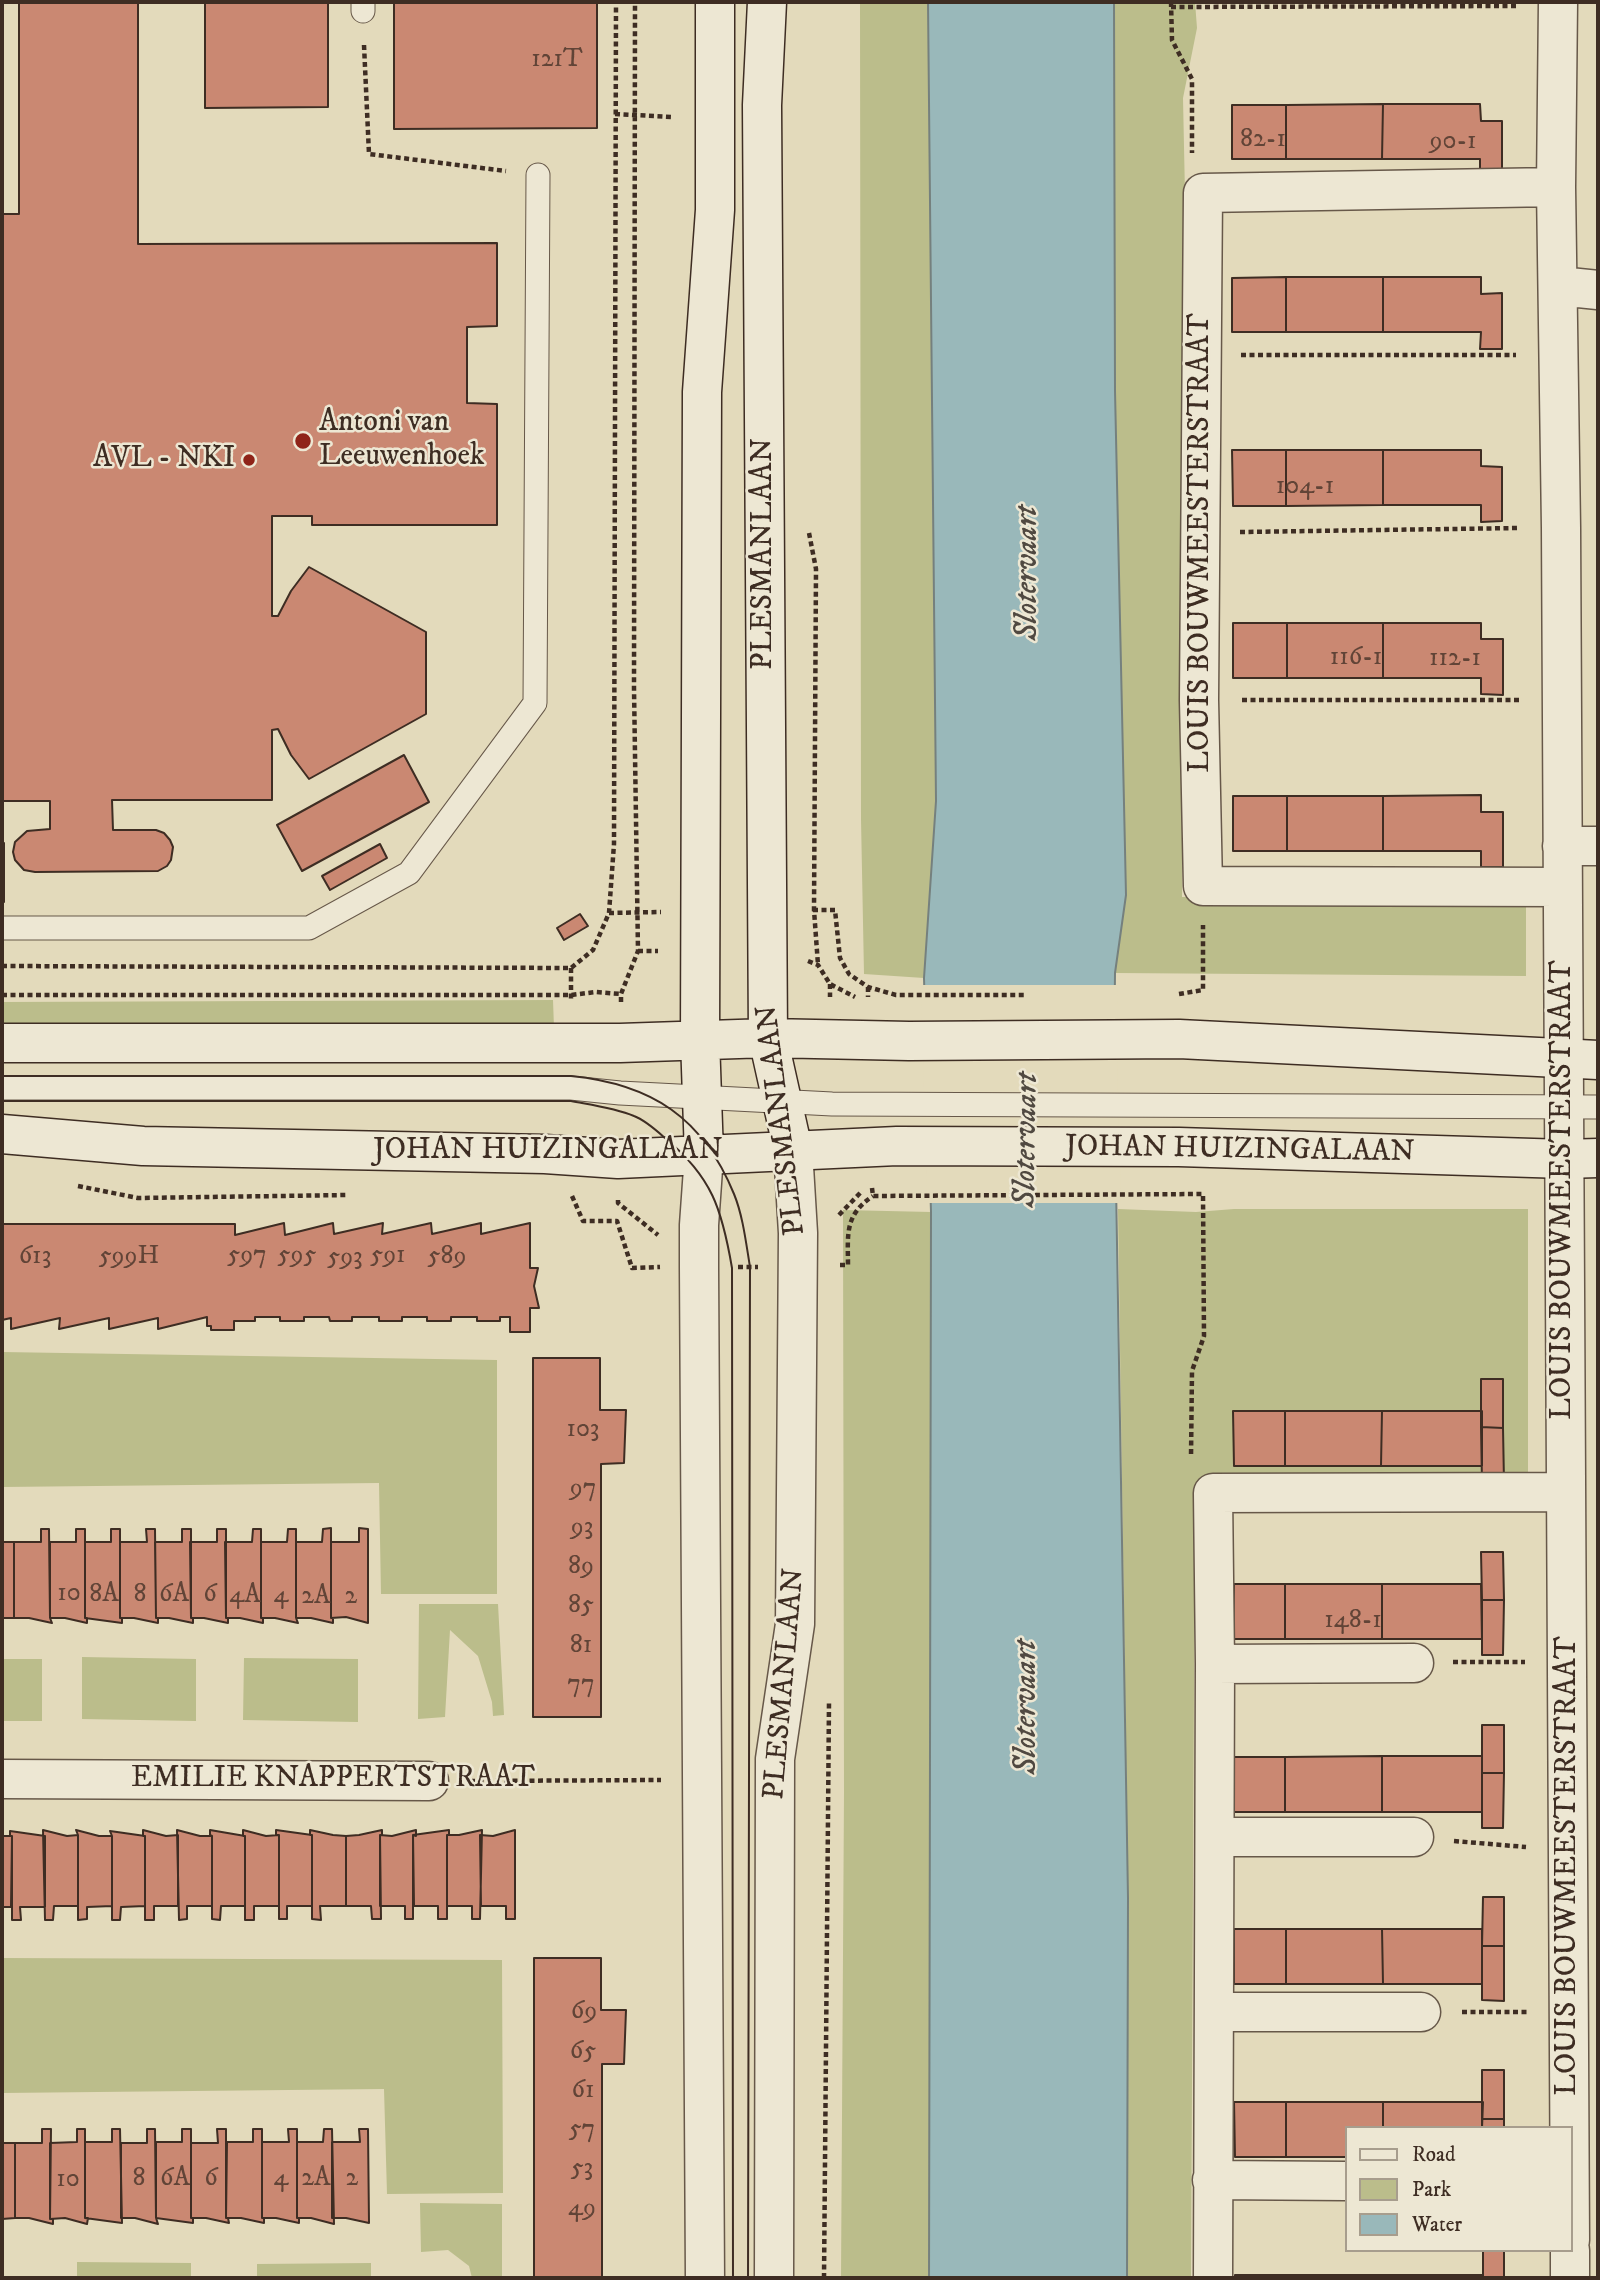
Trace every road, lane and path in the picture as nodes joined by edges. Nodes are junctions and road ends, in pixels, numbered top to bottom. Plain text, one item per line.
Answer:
1 (616, 2) edge
2 (715, 2) edge
3 (767, 2) edge
4 (1171, 4) edge
5 (1558, 4) edge
6 (363, 6) edge
7 (615, 114) junction
8 (677, 117) dead end
9 (538, 175) joint
10 (1556, 187) junction
11 (1203, 193) junction
12 (1559, 286) junction
13 (1598, 290) edge
14 (1202, 355) junction
15 (1559, 356) junction
16 (1561, 528) junction
17 (1201, 533) junction
18 (1199, 699) junction
19 (1561, 700) junction
20 (1580, 846) edge
21 (1562, 887) junction
22 (2, 928) edge
23 (818, 965) dead end
24 (2, 966) edge
25 (1203, 966) dead end
26 (830, 984) dead end
27 (868, 987) dead end
28 (621, 994) dead end
29 (2, 995) edge
30 (897, 995) dead end
31 (1178, 995) dead end
32 (768, 1038) junction
33 (700, 1039) junction
34 (2, 1043) edge
35 (1581, 1059) edge
36 (2, 1088) edge
37 (703, 1098) junction
38 (782, 1103) junction
39 (1581, 1107) edge
40 (2, 1134) edge
41 (793, 1150) junction
42 (704, 1155) junction
43 (1581, 1158) edge
44 (872, 1185) dead end
45 (897, 1195) dead end
46 (834, 1221) dead end
47 (1565, 1492) junction
48 (1213, 1493) junction
49 (1567, 1661) junction
50 (1414, 1663) joint
51 (1215, 1664) junction
52 (829, 1696) dead end
53 (2, 1779) edge
54 (665, 1780) dead end
55 (429, 1781) joint
56 (1215, 1837) junction
57 (1414, 1837) joint
58 (1583, 1851) edge
59 (1214, 2012) junction
60 (1422, 2012) joint
61 (1570, 2013) junction
62 (1570, 2126) edge
63 (1212, 2180) junction
64 (1344, 2181) edge
65 (1570, 2252) edge
66 (705, 2278) edge
67 (774, 2278) edge
68 (824, 2278) edge
69 (1213, 2278) edge
70 (1570, 2278) edge

1 - 7 path
2 - 33 street
3 - 32 street, PLESMANLAAN
4 - 5 path
4 - 11 path
5 - 10 street, LOUIS BOUWMEESTERSTRAAT
6 - 9 path
7 - 8 path
7 - 24 path
9 - 22 lane
10 - 11 street
10 - 12 street, LOUIS BOUWMEESTERSTRAAT
11 - 14 street, LOUIS BOUWMEESTERSTRAAT
12 - 13 street
12 - 15 street, LOUIS BOUWMEESTERSTRAAT
14 - 15 path
14 - 17 street, LOUIS BOUWMEESTERSTRAAT
15 - 16 street, LOUIS BOUWMEESTERSTRAAT
16 - 17 path
16 - 19 street, LOUIS BOUWMEESTERSTRAAT
17 - 18 street, LOUIS BOUWMEESTERSTRAAT
18 - 19 path
18 - 21 street, LOUIS BOUWMEESTERSTRAAT
19 - 20 street, LOUIS BOUWMEESTERSTRAAT
20 - 21 street, LOUIS BOUWMEESTERSTRAAT
21 - 35 street, LOUIS BOUWMEESTERSTRAAT
23 - 26 path
25 - 31 path
27 - 30 path
28 - 29 path
32 - 33 street
32 - 35 street
32 - 38 street, PLESMANLAAN
33 - 34 street
33 - 37 street
35 - 39 street, LOUIS BOUWMEESTERSTRAAT
36 - 37 lane, JOHAN HUIZINGALAAN
37 - 38 lane, JOHAN HUIZINGALAAN
37 - 42 street
38 - 39 lane, JOHAN HUIZINGALAAN
38 - 41 street, PLESMANLAAN
39 - 43 street, LOUIS BOUWMEESTERSTRAAT
40 - 42 street, JOHAN HUIZINGALAAN
41 - 42 street, JOHAN HUIZINGALAAN
41 - 43 street, JOHAN HUIZINGALAAN
41 - 67 street, PLESMANLAAN
42 - 66 street
43 - 47 street, LOUIS BOUWMEESTERSTRAAT
44 - 46 path
45 - 48 path
47 - 48 street
47 - 49 street, LOUIS BOUWMEESTERSTRAAT
48 - 51 street
49 - 50 path
49 - 58 street, LOUIS BOUWMEESTERSTRAAT
50 - 51 street
51 - 56 street
52 - 68 path
53 - 55 street, EMILIE KNAPPERTSTRAAT
54 - 55 path, EMILIE KNAPPERTSTRAAT
56 - 57 street
56 - 59 street
57 - 58 path
58 - 61 street, LOUIS BOUWMEESTERSTRAAT
59 - 60 street
59 - 63 street
60 - 61 path
61 - 62 street, LOUIS BOUWMEESTERSTRAAT
63 - 64 street
63 - 69 street
65 - 70 street

